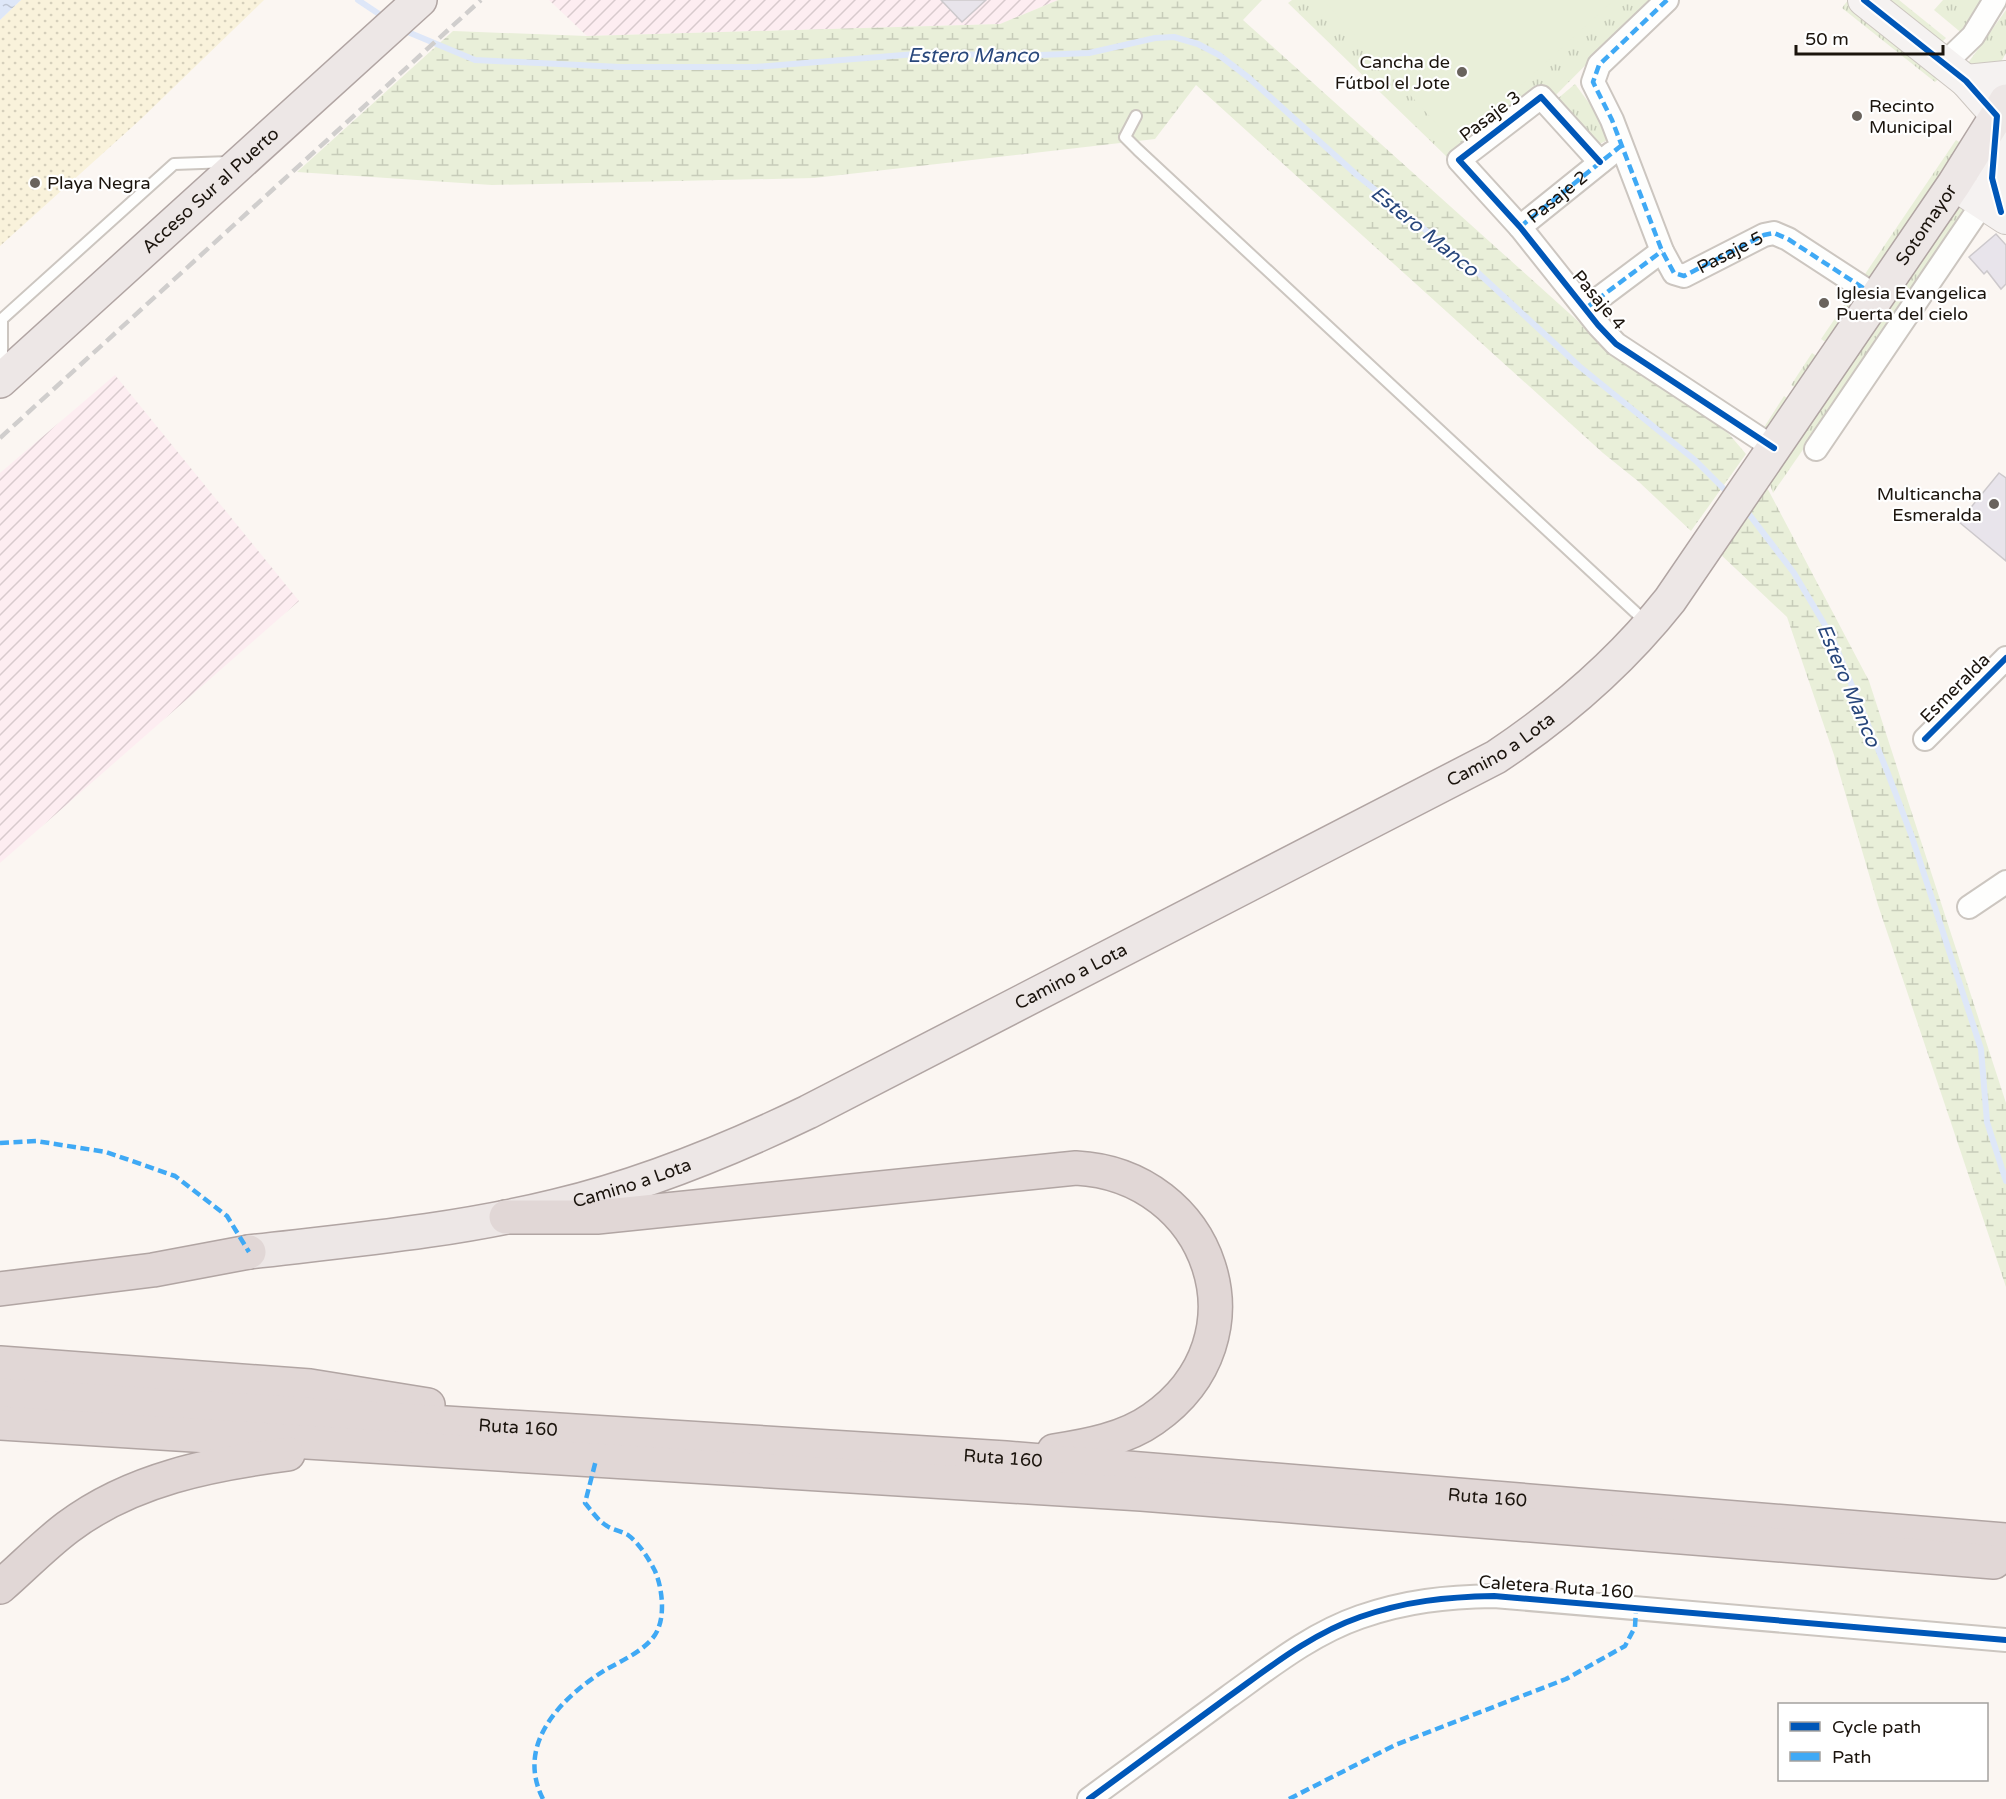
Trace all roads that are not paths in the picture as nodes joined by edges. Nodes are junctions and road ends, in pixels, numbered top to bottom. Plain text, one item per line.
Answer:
1 (1667, 0) edge
2 (1864, 0) edge
3 (1995, 0) edge
4 (415, 4) edge
5 (1955, 72) junction
6 (2006, 77) edge
7 (2002, 109) edge
8 (1136, 116) dead end
9 (1622, 145) junction
10 (1459, 160) joint
11 (244, 161) junction
12 (1600, 162) junction
13 (1954, 184) junction
14 (1996, 211) edge
15 (1520, 227) junction
16 (1662, 251) junction
17 (1877, 297) junction
18 (1586, 308) junction
19 (1, 380) edge
20 (1816, 449) dead end
21 (1768, 457) junction
22 (1650, 626) junction
23 (2006, 658) edge
24 (1925, 739) dead end
25 (2006, 882) edge
26 (1969, 908) dead end
27 (506, 1217) junction
28 (249, 1252) junction
29 (0, 1272) edge
30 (0, 1289) edge
31 (0, 1363) edge
32 (0, 1395) edge
33 (0, 1424) edge
34 (529, 1430) junction
35 (370, 1445) junction
36 (1006, 1458) junction
37 (2006, 1540) edge
38 (2006, 1563) edge
39 (0, 1587) edge
40 (1961, 1635) junction
41 (2006, 1640) edge
42 (2006, 1648) edge
43 (1089, 1799) edge

1 - 9 street, Pasaje 5
2 - 5 street
3 - 5 street
4 - 11 main road, Acceso Sur al Puerto
5 - 6 street
5 - 7 street
7 - 13 main road, Sotomayor
7 - 14 street
8 - 22 lane
9 - 12 street, Pasaje 2
9 - 16 street, Pasaje 5
10 - 12 street, Pasaje 3
10 - 15 street, Pasaje 4
11 - 19 main road, Acceso Sur al Puerto
11 - 19 lane
12 - 15 street, Pasaje 2
13 - 14 street
13 - 17 main road, Sotomayor
14 - 20 street, Sotomayor
15 - 18 street, Pasaje 4
16 - 17 street, Pasaje 5
16 - 18 street
17 - 21 main road, Sotomayor
18 - 21 street, Pasaje 4
21 - 22 main road, Camino a Lota
22 - 27 main road, Camino a Lota
23 - 24 street, Esmeralda
25 - 26 street
27 - 28 main road, Camino a Lota
27 - 36 highway
28 - 29 highway
28 - 30 highway
31 - 34 highway
32 - 34 highway, Ruta 160
33 - 35 highway, Ruta 160
34 - 36 highway, Ruta 160
35 - 38 highway, Ruta 160
35 - 39 highway
36 - 37 highway, Ruta 160
40 - 41 street, Caletera Ruta 160
40 - 42 lane
40 - 43 street, Caletera Ruta 160

